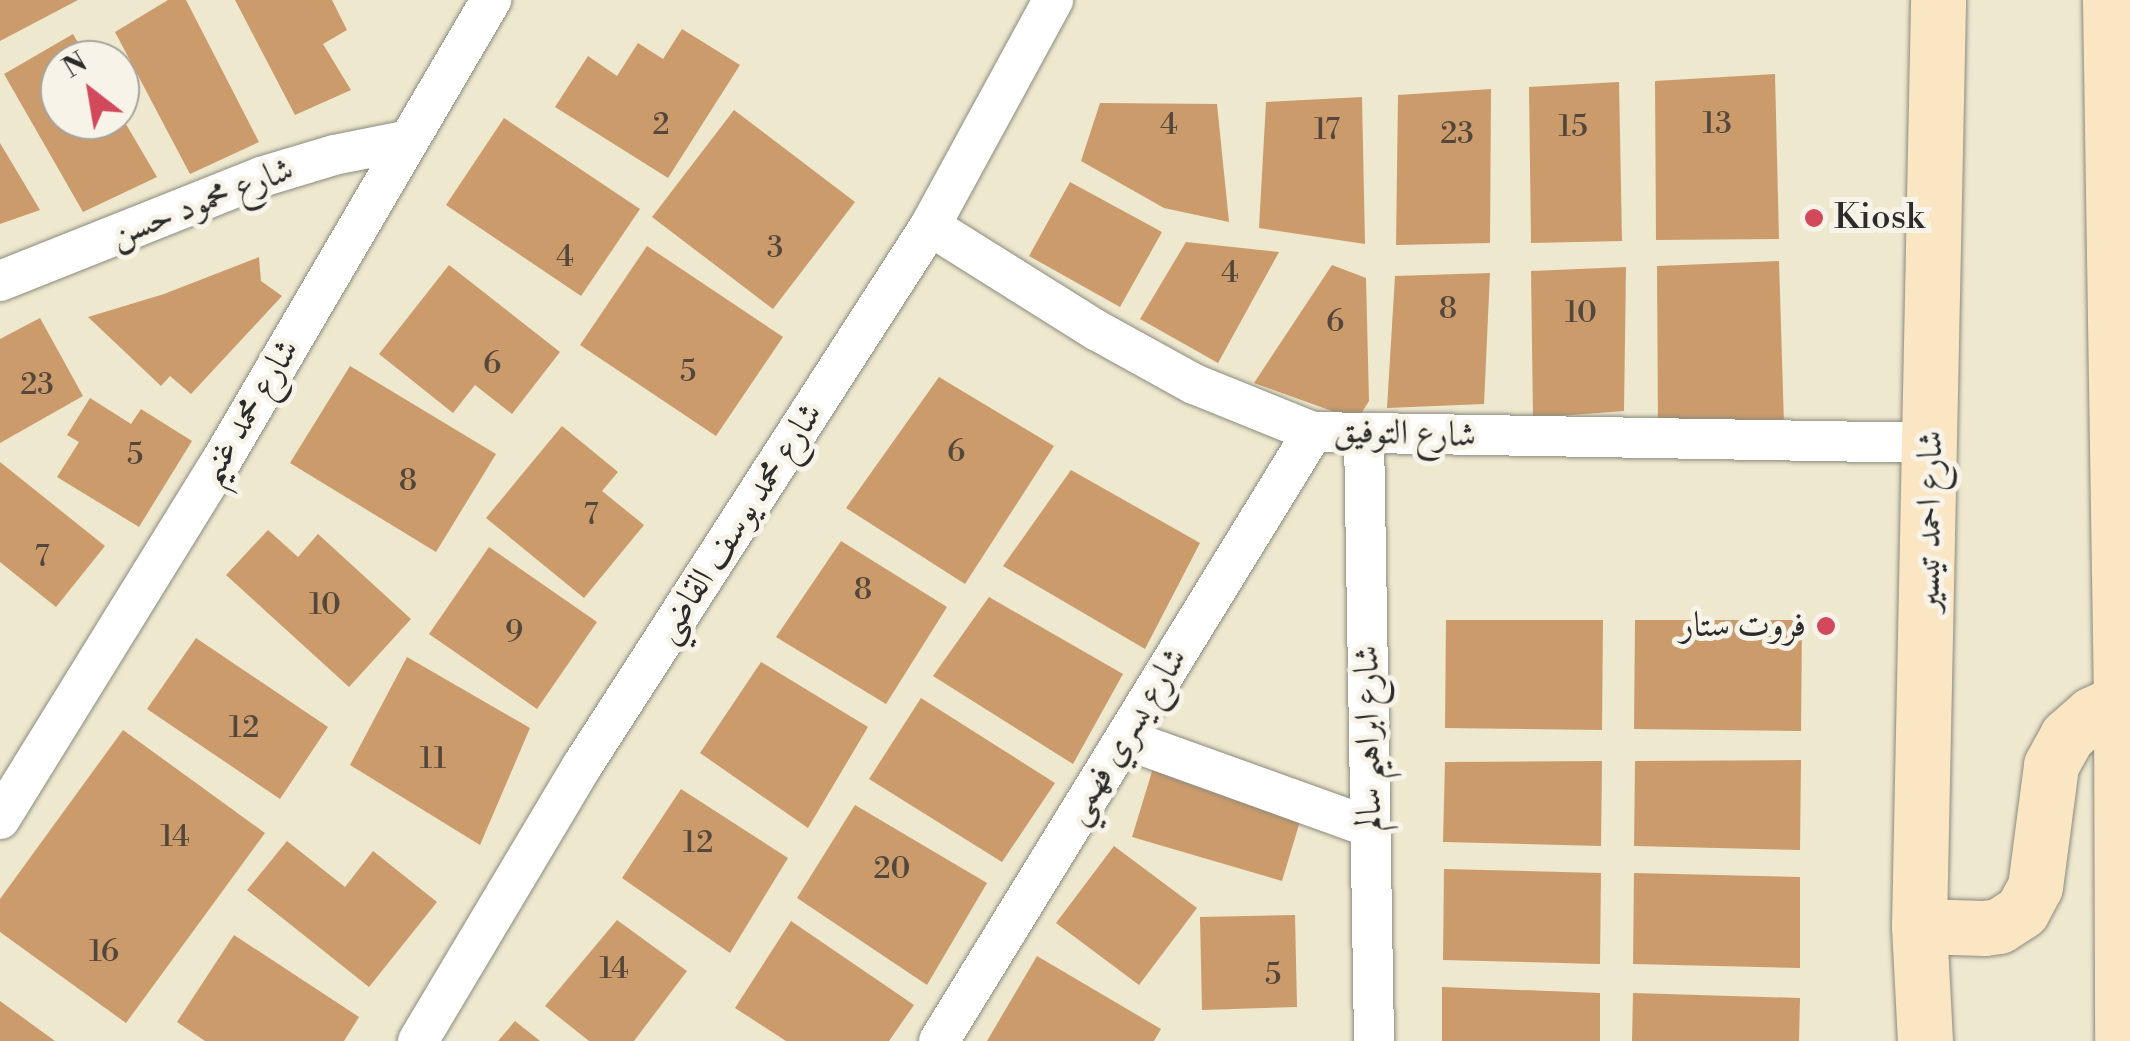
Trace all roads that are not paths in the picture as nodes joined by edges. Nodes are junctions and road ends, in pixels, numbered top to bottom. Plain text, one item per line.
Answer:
1 (491, 0) edge
2 (1053, 0) edge
3 (1938, 0) edge
4 (2117, 10) edge
5 (409, 140) junction
6 (930, 226) junction
7 (0, 281) edge
8 (1313, 432) junction
9 (1364, 434) junction
10 (1932, 443) junction
11 (2122, 700) junction
12 (1125, 739) junction
13 (0, 820) edge
14 (1370, 827) junction
15 (1919, 926) junction
16 (418, 1041) edge
17 (939, 1041) edge
18 (1374, 1041) edge
19 (1925, 1041) edge
20 (2122, 1041) edge

1 - 5 street, شارع محمد غنيم
2 - 6 street, شارع محمد يوسف القاضي
3 - 10 main road, شارع احمد تيسير
4 - 11 main road
5 - 7 street, شارع محمود حسن
5 - 13 street, شارع محمد غنيم
6 - 8 street, شارع التوفيق
6 - 16 street, شارع محمد يوسف القاضي
8 - 9 street, شارع التوفيق
8 - 12 street, شارع يسري فهمي
9 - 10 street, شارع التوفيق
9 - 14 street, شارع ابراهيم سالم
10 - 15 main road, شارع احمد تيسير
11 - 15 main road
11 - 20 main road
12 - 14 street
12 - 17 street, شارع يسري فهمي
14 - 18 street, شارع ابراهيم سالم
15 - 19 main road, شارع احمد تيسير

